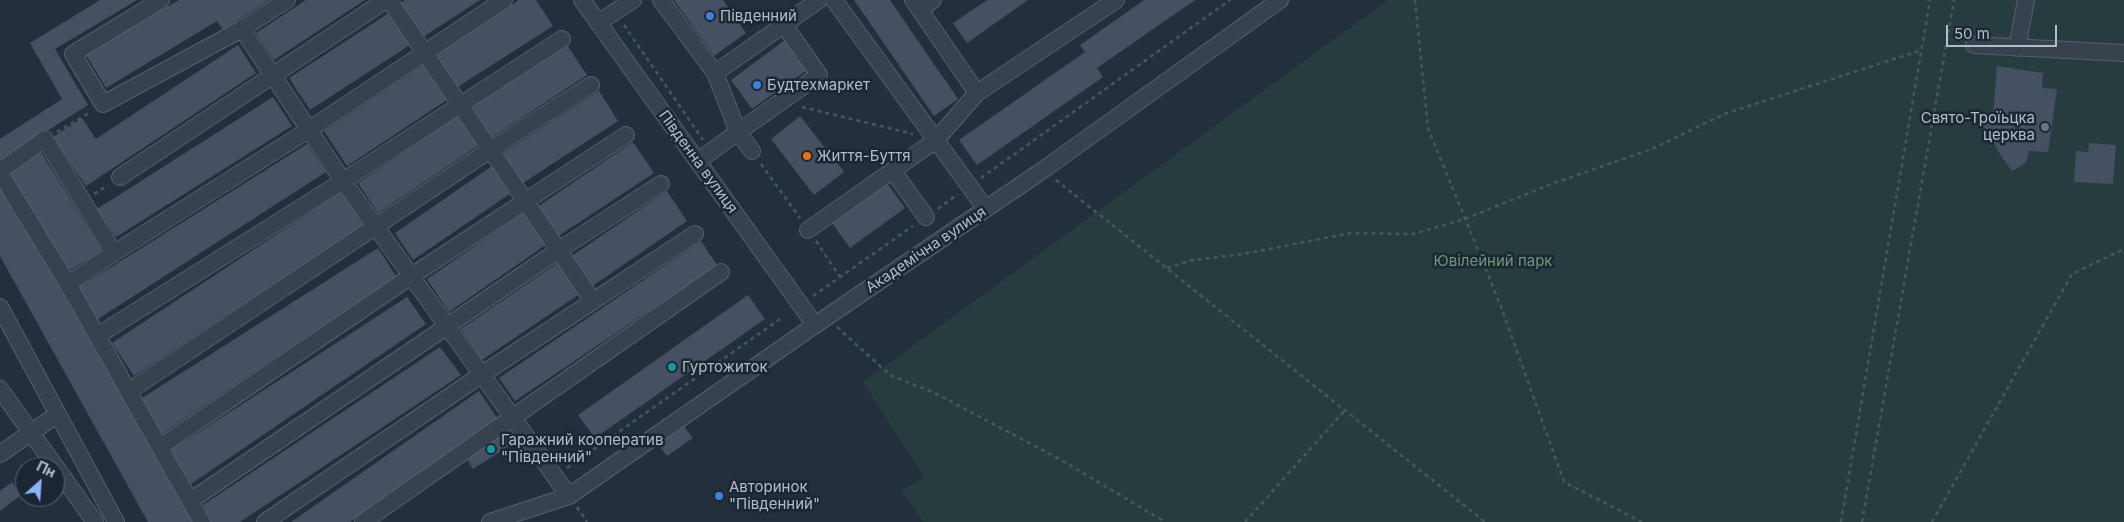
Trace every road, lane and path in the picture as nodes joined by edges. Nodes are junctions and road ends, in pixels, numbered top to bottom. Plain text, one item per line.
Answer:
1 (161, 0) edge
2 (287, 0) edge
3 (388, 0) edge
4 (504, 0) edge
5 (582, 0) edge
6 (633, 0) edge
7 (661, 0) edge
8 (819, 0) edge
9 (834, 0) edge
10 (1116, 0) edge
11 (1230, 0) edge
12 (1280, 0) edge
13 (1415, 0) edge
14 (1930, 0) edge
15 (1954, 0) edge
16 (2026, 0) edge
17 (922, 3) edge
18 (615, 12) junction
19 (598, 23) junction
20 (784, 25) junction
21 (242, 28) junction
22 (562, 39) dead end
23 (1974, 45) dead end
24 (2017, 48) junction
25 (1922, 50) junction
26 (2124, 53) edge
27 (424, 54) junction
28 (715, 73) junction
29 (274, 74) junction
30 (592, 85) dead end
31 (977, 93) junction
32 (781, 102) junction
33 (103, 104) junction
34 (459, 105) junction
35 (310, 129) junction
36 (738, 132) junction
37 (626, 135) dead end
38 (46, 139) junction
39 (936, 140) junction
40 (490, 150) junction
41 (752, 151) joint
42 (711, 152) junction
43 (698, 161) junction
44 (1043, 170) junction
45 (893, 171) junction
46 (0, 172) edge
47 (120, 177) joint
48 (343, 181) junction
49 (661, 184) dead end
50 (969, 186) junction
51 (83, 201) junction
52 (525, 201) junction
53 (986, 209) junction
54 (926, 217) junction
55 (1465, 219) junction
56 (376, 227) junction
57 (808, 230) junction
58 (694, 234) dead end
59 (2124, 249) edge
60 (559, 250) junction
61 (114, 253) junction
62 (1167, 268) junction
63 (722, 272) dead end
64 (410, 277) junction
65 (840, 278) junction
66 (68, 284) junction
67 (812, 297) dead end
68 (593, 301) junction
69 (0, 307) edge
70 (783, 317) dead end
71 (821, 321) junction
72 (447, 326) junction
73 (97, 336) junction
74 (481, 375) junction
75 (0, 389) edge
76 (129, 391) junction
77 (1345, 410) junction
78 (58, 414) junction
79 (512, 418) junction
80 (32, 432) junction
81 (160, 447) junction
82 (0, 454) edge
83 (555, 477) junction
84 (569, 496) junction
85 (190, 501) junction
86 (95, 522) edge
87 (116, 522) edge
88 (202, 522) edge
89 (264, 522) edge
90 (363, 522) edge
91 (490, 522) edge
92 (1164, 522) edge
93 (1245, 522) edge
94 (1485, 522) edge
95 (1642, 522) edge
96 (1841, 522) edge
97 (1862, 522) edge
98 (1932, 522) edge

1 - 33 street
2 - 21 street
3 - 27 street
3 - 29 street
4 - 27 street
5 - 19 street, Південна вулиця
6 - 18 street
7 - 28 street
8 - 20 street
9 - 39 street
10 - 31 street
11 - 50 path
12 - 44 street, Академічна вулиця
13 - 55 path
14 - 25 path
15 - 97 path
16 - 24 street
17 - 31 street
18 - 19 street
18 - 42 path
19 - 43 street, Південна вулиця
20 - 28 street
20 - 32 street
21 - 29 street
21 - 33 street
22 - 34 street
23 - 24 street
24 - 26 street
25 - 55 path
25 - 96 path
27 - 34 street
27 - 35 street
28 - 36 street
29 - 35 street
29 - 47 street
30 - 40 street
31 - 39 street
32 - 36 street
32 - 39 path
33 - 38 path
34 - 40 street
34 - 48 street
35 - 48 street
35 - 61 street
36 - 41 street
36 - 42 street
37 - 52 street
38 - 46 street
38 - 51 street
39 - 45 street
39 - 50 street
40 - 52 street
40 - 56 street
41 - 57 path
42 - 43 street
43 - 71 street, Південна вулиця
44 - 53 street, Академічна вулиця
44 - 62 path
45 - 54 street
45 - 57 street
46 - 66 street
47 - 51 path
48 - 56 street
48 - 73 street
49 - 60 street
50 - 53 street
50 - 54 path
51 - 61 street
52 - 60 street
52 - 64 street
53 - 71 street, Академічна вулиця
54 - 65 path
55 - 62 path
55 - 95 path
56 - 64 street
56 - 76 street
57 - 65 path
58 - 68 street
59 - 98 path
60 - 68 street
60 - 72 street
61 - 66 street
62 - 77 path
63 - 79 street
64 - 72 street
64 - 81 street
65 - 67 path
66 - 73 street
68 - 74 street
69 - 78 street
70 - 83 path
71 - 84 street, Академічна вулиця
71 - 92 path
72 - 74 street
72 - 85 street
73 - 76 street
74 - 79 street
74 - 89 street
75 - 80 street
76 - 81 street
77 - 93 path
77 - 94 path
78 - 80 street
78 - 87 street
79 - 83 street
79 - 90 street
80 - 82 street
80 - 86 street
81 - 85 street
83 - 84 street
84 - 91 street, Академічна вулиця
85 - 88 street

